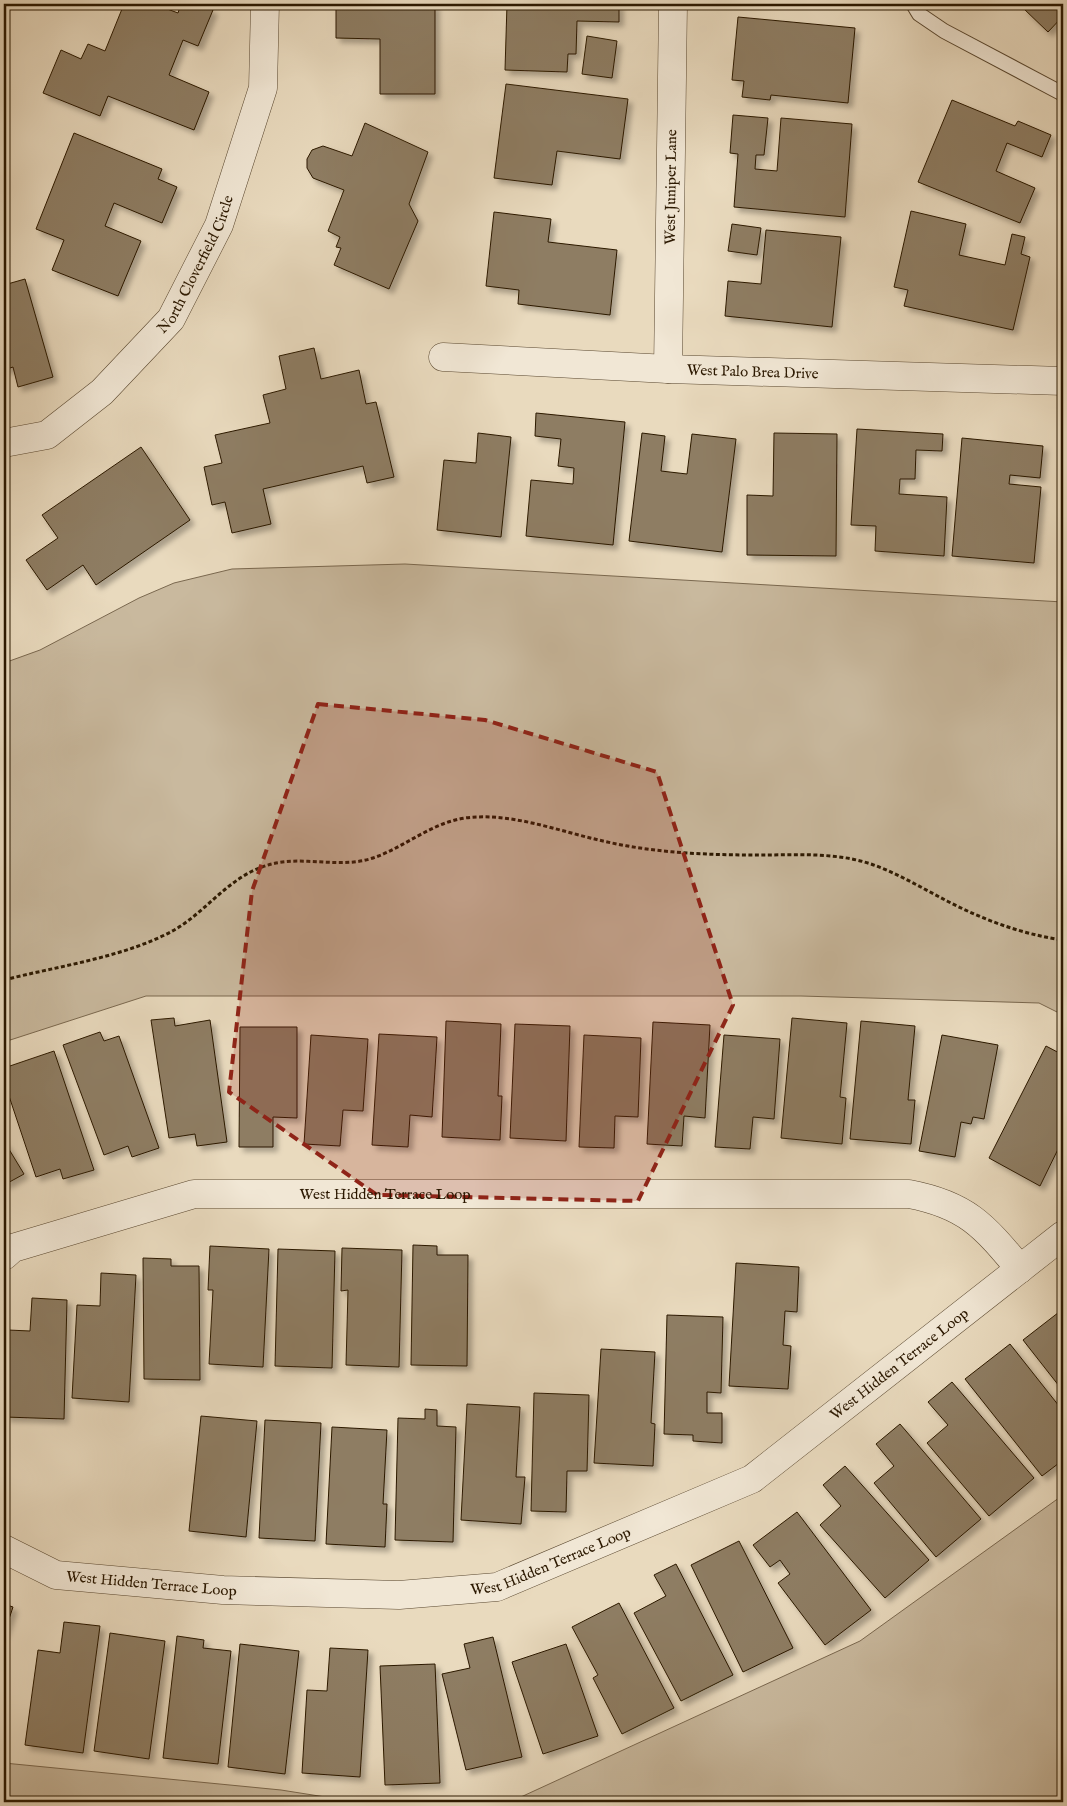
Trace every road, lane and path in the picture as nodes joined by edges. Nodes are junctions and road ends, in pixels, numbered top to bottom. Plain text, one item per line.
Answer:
1 (266, 4) edge
2 (673, 4) edge
3 (913, 4) edge
4 (1063, 94) edge
5 (443, 357) dead end
6 (668, 369) junction
7 (1063, 381) edge
8 (4, 444) edge
9 (1063, 940) edge
10 (4, 980) edge
11 (1063, 1235) edge
12 (4, 1256) edge
13 (1020, 1269) junction
14 (4, 1548) edge

1 - 8 street, North Cloverfield Circle
2 - 6 street, West Juniper Lane
3 - 4 lane
5 - 6 street, West Palo Brea Drive
6 - 7 street, West Palo Brea Drive
9 - 10 path
11 - 13 street, West Hidden Terrace Loop
12 - 13 street, West Hidden Terrace Loop
13 - 14 street, West Hidden Terrace Loop

